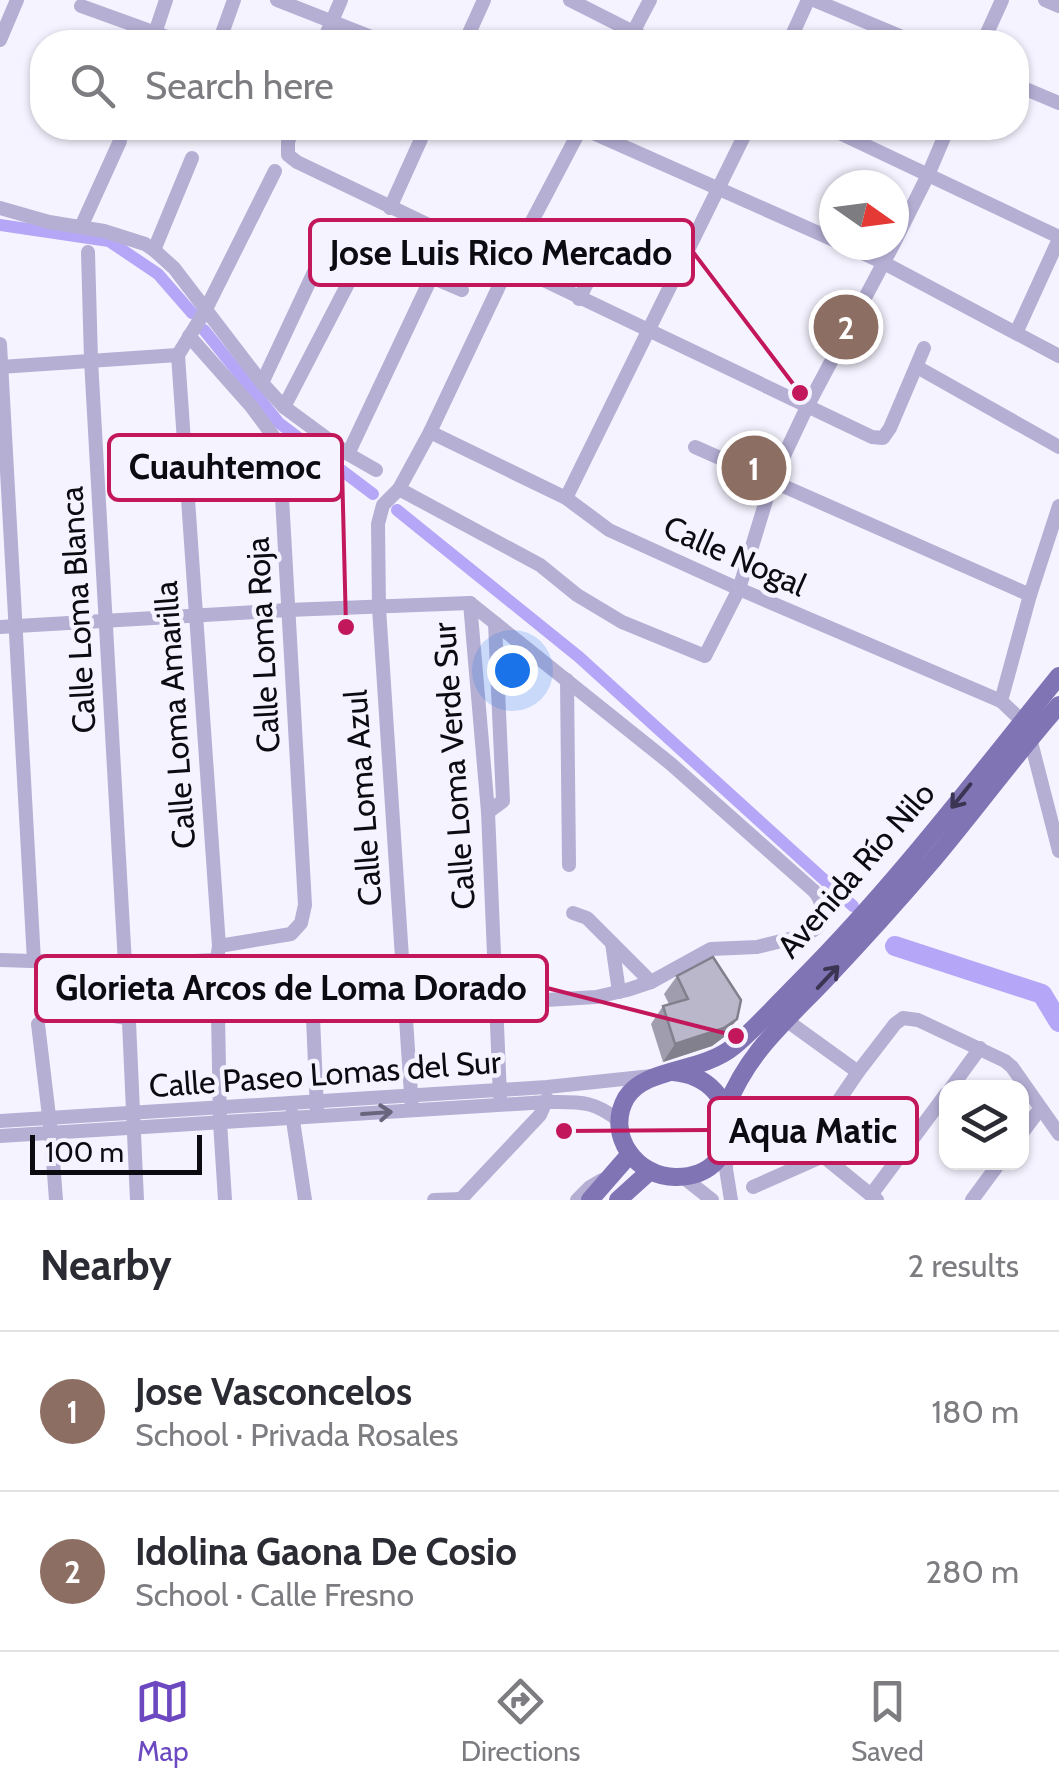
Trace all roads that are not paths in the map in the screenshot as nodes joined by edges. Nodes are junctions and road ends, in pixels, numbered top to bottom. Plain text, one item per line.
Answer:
1 (17, 0) edge
2 (166, 0) edge
3 (234, 0) edge
4 (277, 0) edge
5 (340, 0) edge
6 (484, 0) edge
7 (570, 0) edge
8 (650, 0) edge
9 (811, 0) edge
10 (1002, 0) edge
11 (1045, 0) edge
12 (89, 5) edge
13 (1059, 6) edge
14 (332, 21) junction
15 (148, 30) edge
16 (156, 30) edge
17 (223, 30) edge
18 (328, 30) edge
19 (354, 30) edge
20 (470, 30) edge
21 (618, 30) edge
22 (635, 30) edge
23 (795, 30) edge
24 (885, 30) edge
25 (988, 30) edge
26 (0, 40) edge
27 (1029, 91) edge
28 (1059, 103) edge
29 (289, 140) edge
30 (421, 140) edge
31 (576, 140) edge
32 (609, 140) edge
33 (742, 140) edge
34 (854, 140) edge
35 (943, 140) edge
36 (120, 141) dead end
37 (192, 158) dead end
38 (275, 170) dead end
39 (928, 175) junction
40 (717, 187) junction
41 (0, 208) edge
42 (390, 208) junction
43 (909, 214) edge
44 (81, 227) junction
45 (615, 227) dead end
46 (819, 233) edge
47 (1059, 238) edge
48 (366, 249) junction
49 (154, 250) junction
50 (88, 252) dead end
51 (878, 260) edge
52 (886, 260) edge
53 (884, 263) junction
54 (509, 265) junction
55 (432, 276) junction
56 (462, 290) dead end
57 (579, 298) junction
58 (205, 311) junction
59 (647, 331) junction
60 (1016, 333) junction
61 (190, 336) junction
62 (0, 344) edge
63 (924, 348) dead end
64 (178, 354) junction
65 (1059, 356) edge
66 (92, 360) junction
67 (1, 366) edge
68 (917, 367) junction
69 (262, 383) junction
70 (284, 406) junction
71 (807, 407) junction
72 (430, 432) junction
73 (695, 447) dead end
74 (1059, 447) edge
75 (348, 454) junction
76 (376, 470) dead end
77 (772, 481) junction
78 (398, 489) junction
79 (566, 498) junction
80 (1059, 506) edge
81 (739, 589) junction
82 (1030, 595) junction
83 (470, 602) junction
84 (379, 608) junction
85 (288, 610) junction
86 (195, 615) junction
87 (106, 620) junction
88 (496, 623) junction
89 (8, 626) edge
90 (568, 680) junction
91 (1056, 685) edge
92 (1001, 701) junction
93 (1059, 705) edge
94 (1026, 729) junction
95 (488, 812) junction
96 (1059, 852) edge
97 (569, 864) dead end
98 (573, 913) dead end
99 (612, 943) junction
100 (218, 953) junction
101 (0, 960) edge
102 (34, 961) junction
103 (125, 964) junction
104 (312, 971) dead end
105 (651, 982) junction
106 (619, 992) junction
107 (496, 1003) junction
108 (114, 1016) dead end
109 (786, 1020) junction
110 (38, 1024) dead end
111 (980, 1048) junction
112 (674, 1072) junction
113 (858, 1072) junction
114 (652, 1076) junction
115 (956, 1080) edge
116 (500, 1088) junction
117 (547, 1095) junction
118 (316, 1100) junction
119 (411, 1102) junction
120 (501, 1105) junction
121 (939, 1105) edge
122 (726, 1108) junction
123 (1040, 1109) junction
124 (292, 1110) junction
125 (221, 1115) junction
126 (318, 1117) junction
127 (133, 1121) junction
128 (619, 1121) junction
129 (0, 1122) edge
130 (1029, 1124) edge
131 (50, 1126) junction
132 (1059, 1134) edge
133 (0, 1136) edge
134 (728, 1140) junction
135 (630, 1154) junction
136 (823, 1156) junction
137 (994, 1170) edge
138 (650, 1171) junction
139 (611, 1175) junction
140 (683, 1177) junction
141 (753, 1187) dead end
142 (622, 1198) edge
143 (875, 1198) edge
144 (56, 1200) edge
145 (136, 1200) edge
146 (225, 1200) edge
147 (305, 1200) edge
148 (434, 1200) edge
149 (461, 1200) edge
150 (578, 1200) edge
151 (590, 1200) edge
152 (712, 1200) edge
153 (731, 1200) edge
154 (972, 1200) edge

1 - 26 street
2 - 16 street
3 - 17 street
4 - 14 street
5 - 14 street
6 - 20 street
7 - 21 street
8 - 22 street
9 - 23 street
9 - 24 street
10 - 25 street
11 - 13 street
12 - 15 street
14 - 18 street
14 - 19 street
27 - 28 street
29 - 42 street
30 - 42 street
31 - 54 street, Calle Loma Azul
32 - 40 street
33 - 40 street
34 - 39 street
35 - 39 street
36 - 44 street
37 - 49 street
38 - 58 street
39 - 43 street
39 - 47 street
40 - 46 street
40 - 59 street
41 - 44 street
42 - 54 street
44 - 49 street
45 - 57 street
47 - 60 street
48 - 55 street
48 - 69 street
48 - 70 street
49 - 58 street
50 - 66 street, Calle Loma Blanca
51 - 53 street
52 - 53 street
53 - 60 street
53 - 71 street
54 - 57 street
54 - 72 street, Calle Loma Azul
55 - 56 street
55 - 75 street
57 - 59 street
58 - 61 street
58 - 69 street
59 - 71 street
59 - 79 street
60 - 65 street
61 - 64 street
61 - 85 street, Calle Loma Roja
62 - 67 street
63 - 68 street
64 - 66 street
64 - 86 street, Calle Loma Amarilla
66 - 67 street
66 - 87 street, Calle Loma Blanca
67 - 89 street
68 - 71 street
68 - 74 street
69 - 70 street
70 - 75 street
71 - 77 street
72 - 78 street, Calle Loma Azul
72 - 79 street, Calle Nogal
73 - 77 street
75 - 76 street
77 - 81 street
77 - 82 street
78 - 81 street
78 - 84 street, Calle Loma Azul
79 - 81 street, Calle Nogal
80 - 82 street
81 - 92 street, Calle Nogal
82 - 92 street
83 - 84 street
83 - 88 street
83 - 95 street, Calle Loma Verde Sur
84 - 85 street
84 - 119 street, Calle Loma Azul
85 - 86 street
85 - 100 street, Calle Loma Roja
86 - 87 street
86 - 100 street, Calle Loma Amarilla
87 - 89 street
87 - 103 street, Calle Loma Blanca
88 - 90 street
88 - 95 street
89 - 102 street
90 - 97 street
90 - 105 street
91 - 94 main road, Avenida Río Nilo
92 - 94 street, Calle Nogal
93 - 94 main road, Avenida Río Nilo
94 - 96 street
109 -> 94 main road, Avenida Río Nilo
94 -> 112 main road, Avenida Río Nilo
95 - 107 street, Calle Loma Verde Sur
98 - 99 street
99 - 105 street
99 - 106 street
100 - 103 street
100 - 125 street, Calle Loma Amarilla
101 - 102 street
102 - 103 street
104 - 118 street
105 - 106 street
106 - 107 street
107 - 116 street, Calle Loma Verde Sur
108 - 127 street
109 - 113 street
109 - 122 main road, Avenida Río Nilo
110 - 131 street
111 - 113 street
111 - 115 street
111 - 123 street
112 - 114 main road
112 - 122 main road
113 - 136 street
114 - 117 street, Calle Paseo Lomas del Sur
114 - 128 main road
116 - 117 street, Calle Paseo Lomas del Sur
116 - 119 street, Calle Paseo Lomas del Sur
116 - 120 street, Calle Loma Verde Sur
117 - 120 street, Calle Paseo Lomas del Sur
117 - 128 street, Calle Paseo Lomas del Sur
117 - 149 street
118 - 119 street, Calle Paseo Lomas del Sur
118 - 124 street, Calle Paseo Lomas del Sur
118 - 126 street
119 - 120 street, Calle Paseo Lomas del Sur
126 -> 119 street, Calle Paseo Lomas del Sur
121 - 143 street
122 - 134 main road
123 - 130 street
123 - 132 street
124 - 125 street, Calle Paseo Lomas del Sur
124 - 126 street, Calle Paseo Lomas del Sur
124 - 147 street
125 - 127 street, Calle Paseo Lomas del Sur
125 - 146 street, Calle Loma Amarilla
127 - 131 street, Calle Paseo Lomas del Sur
127 - 145 street
128 - 135 main road
129 - 131 street, Calle Paseo Lomas del Sur
131 - 133 street, Calle Paseo Lomas del Sur
131 - 144 street
134 - 140 main road
134 - 153 street
135 - 138 main road
135 - 139 main road
136 - 141 street
136 - 143 street
137 - 154 street
138 - 140 main road
138 - 142 main road
139 - 150 street
139 - 151 main road
140 - 152 street
148 - 149 street

